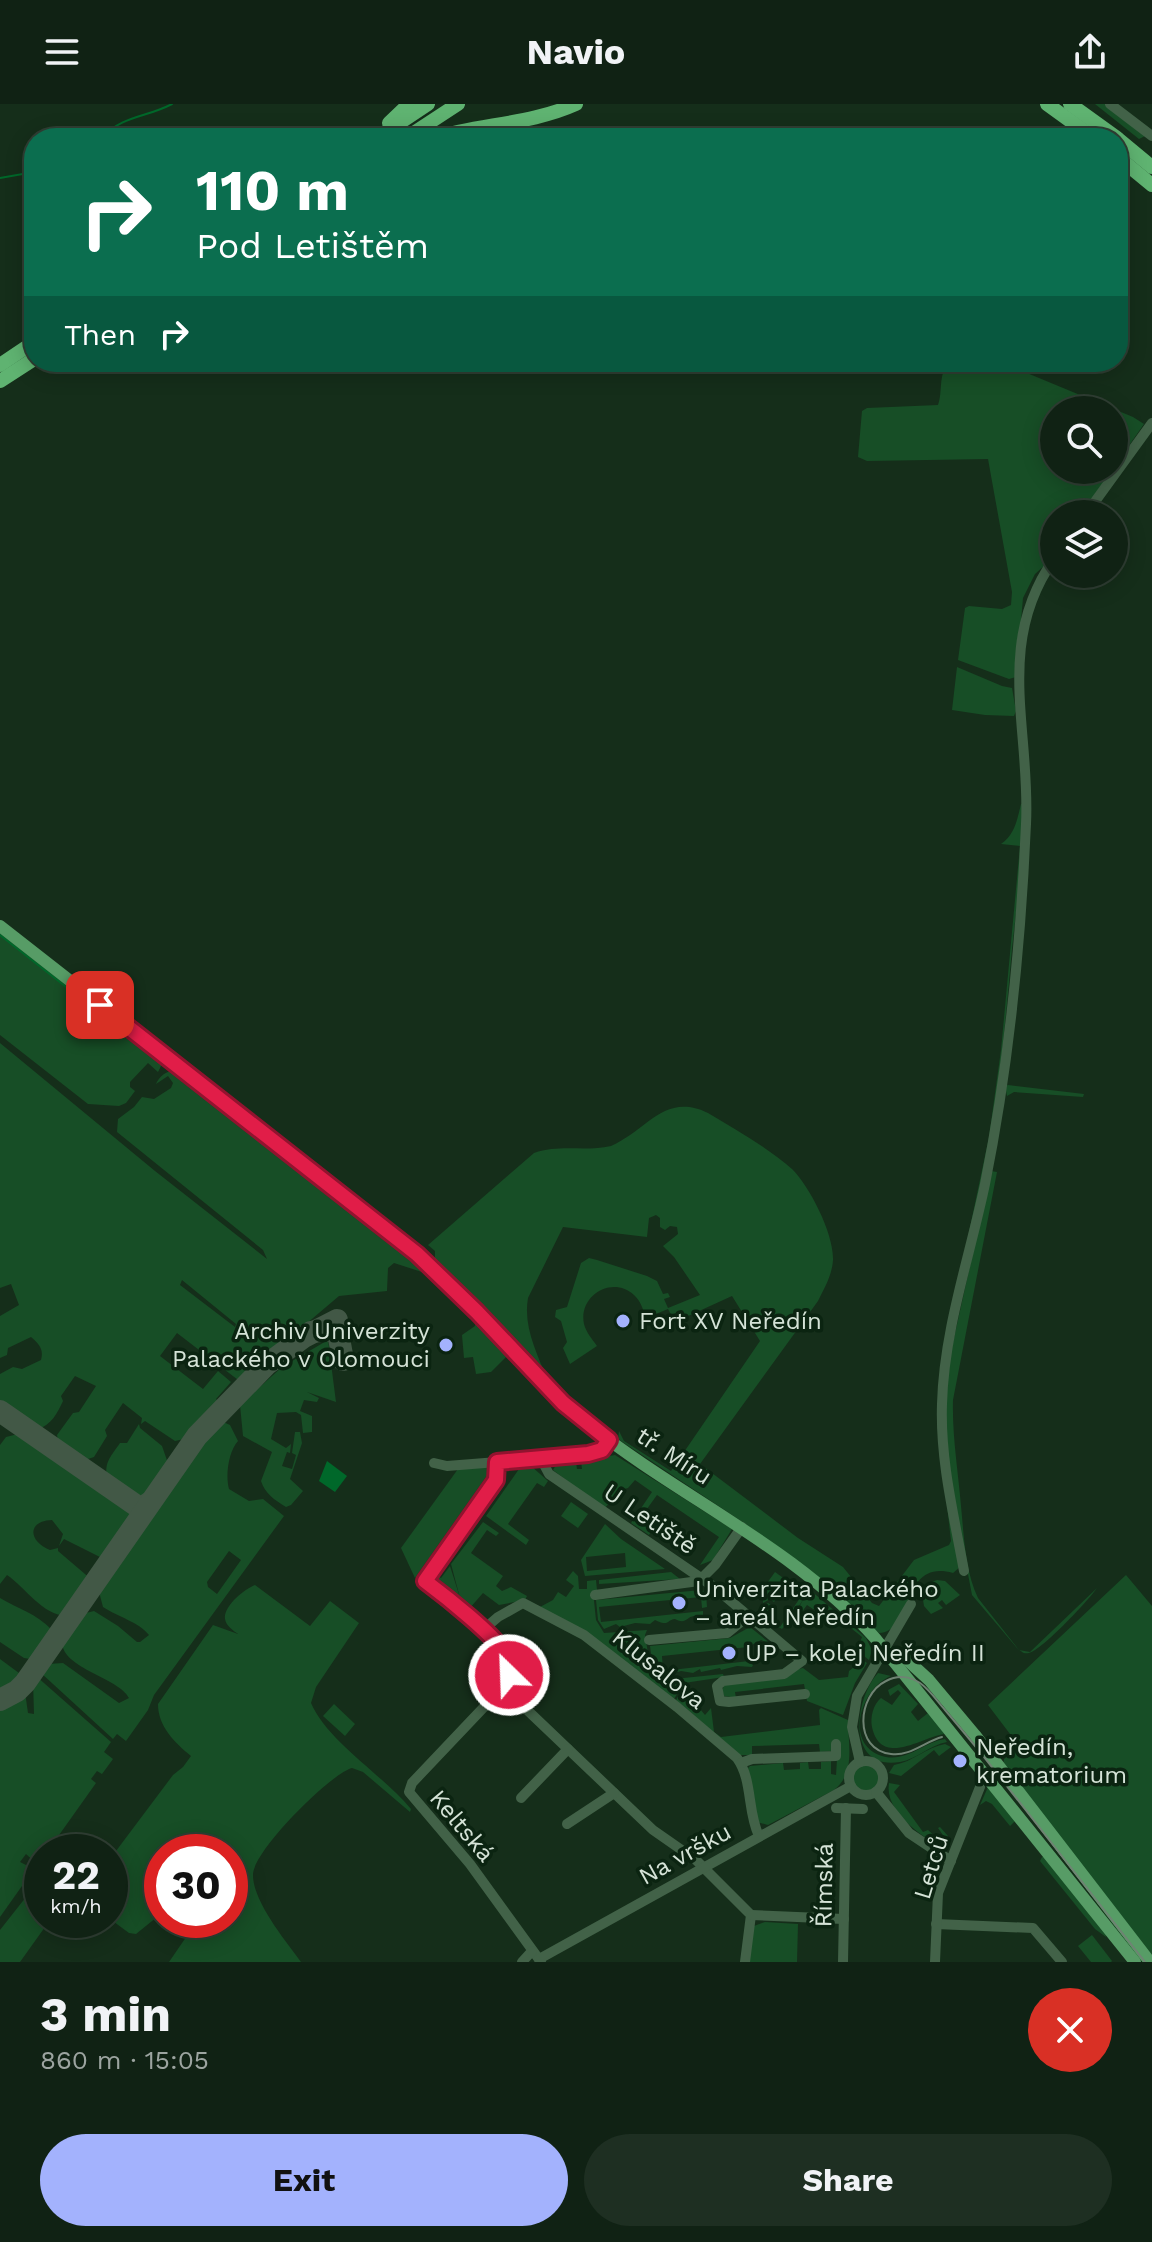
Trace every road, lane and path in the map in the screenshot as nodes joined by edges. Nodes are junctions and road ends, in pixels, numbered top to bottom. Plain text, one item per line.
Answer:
1 (409, 104) edge
2 (428, 104) edge
3 (458, 104) edge
4 (576, 104) edge
5 (1047, 104) edge
6 (1070, 104) edge
7 (1110, 104) edge
8 (385, 128) edge
9 (391, 128) edge
10 (421, 128) edge
11 (473, 128) edge
12 (1080, 128) edge
13 (1103, 128) edge
14 (1152, 136) edge
15 (1128, 147) edge
16 (1128, 165) edge
17 (1152, 167) edge
18 (1152, 185) edge
19 (24, 349) edge
20 (0, 365) edge
21 (24, 365) edge
22 (0, 381) edge
23 (1152, 423) edge
24 (1096, 500) edge
25 (1040, 581) edge
26 (0, 926) edge
27 (609, 1440) junction
28 (541, 1459) junction
29 (497, 1462) junction
30 (434, 1463) dead end
31 (742, 1527) junction
32 (964, 1571) dead end
33 (703, 1580) junction
34 (595, 1595) dead end
35 (911, 1604) dead end
36 (748, 1616) junction
37 (483, 1630) junction
38 (649, 1640) dead end
39 (884, 1651) junction
40 (503, 1687) junction
41 (805, 1694) dead end
42 (836, 1744) dead end
43 (568, 1749) junction
44 (860, 1762) junction
45 (741, 1763) junction
46 (851, 1786) junction
47 (980, 1787) dead end
48 (876, 1792) junction
49 (614, 1793) junction
50 (521, 1798) dead end
51 (863, 1809) dead end
52 (567, 1824) dead end
53 (759, 1836) junction
54 (951, 1861) junction
55 (704, 1867) junction
56 (751, 1915) junction
57 (844, 1919) junction
58 (936, 1924) junction
59 (538, 1957) edge
60 (522, 1962) edge
61 (745, 1962) edge
62 (843, 1962) edge
63 (935, 1962) edge
64 (1062, 1962) edge
65 (1135, 1962) edge
66 (1150, 1962) edge

1 - 8 highway
2 - 9 highway
3 - 10 highway
4 - 11 highway
5 - 12 highway
6 - 13 highway
7 - 14 street
15 - 17 highway
16 - 18 highway
19 - 20 highway
21 - 22 highway
23 - 24 street
25 - 32 street
26 - 27 main road, tř. Míru
27 - 28 street
27 - 31 main road, tř. Míru
28 - 29 street
28 - 33 street, U Letiště
29 - 30 street
29 - 37 street
31 - 33 street, U Letiště
31 - 39 main road, tř. Míru
33 - 34 street, U Letiště
33 - 36 street, U Letiště
35 - 39 street
36 - 38 street
36 - 41 street, U Letiště
37 - 40 street
37 - 45 street, Klusalova
39 - 44 street
39 - 65 main road, tř. Míru
39 - 66 main road, tř. Míru
40 - 43 street
40 - 59 street, Keltská
42 - 45 street
43 - 49 street
43 - 50 street
44 - 46 street
44 - 48 street
45 - 53 street
46 - 48 street
46 - 53 street, Na vršku
47 - 54 street, Letců
48 - 54 street
49 - 52 street
49 - 55 street
51 - 57 street, Římská
53 - 55 street, Na vršku
54 - 58 street, Letců
55 - 56 street
55 - 59 street, Na vršku
56 - 57 street
56 - 61 street
57 - 62 street, Římská
58 - 63 street, Letců
58 - 64 street
59 - 60 street, Na vršku

